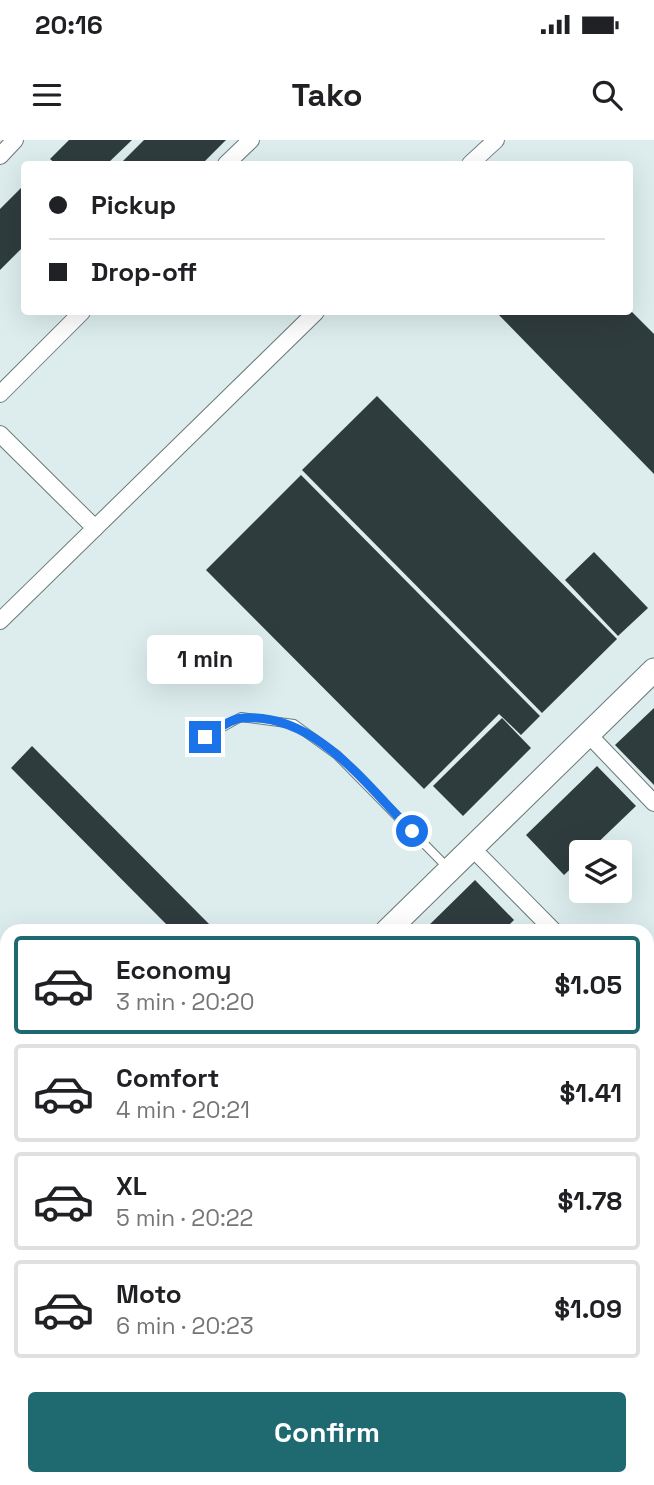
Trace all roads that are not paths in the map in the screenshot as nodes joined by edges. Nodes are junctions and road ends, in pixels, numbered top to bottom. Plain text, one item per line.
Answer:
1 (15, 140) edge
2 (251, 140) edge
3 (496, 140) edge
4 (0, 156) edge
5 (229, 161) edge
6 (473, 161) edge
7 (79, 315) edge
8 (313, 315) edge
9 (0, 394) edge
10 (0, 434) edge
11 (95, 528) junction
12 (0, 621) edge
13 (654, 670) edge
14 (588, 734) junction
15 (205, 737) dead end
16 (654, 803) edge
17 (472, 848) junction
18 (449, 869) junction
19 (394, 924) edge
20 (547, 924) edge

1 - 4 street
2 - 5 street
3 - 6 street
7 - 9 street
8 - 11 street
10 - 11 street
11 - 12 street
13 - 14 street
14 - 16 street
14 - 17 street
15 - 18 lane
17 - 18 street
17 - 20 street
18 - 19 street

